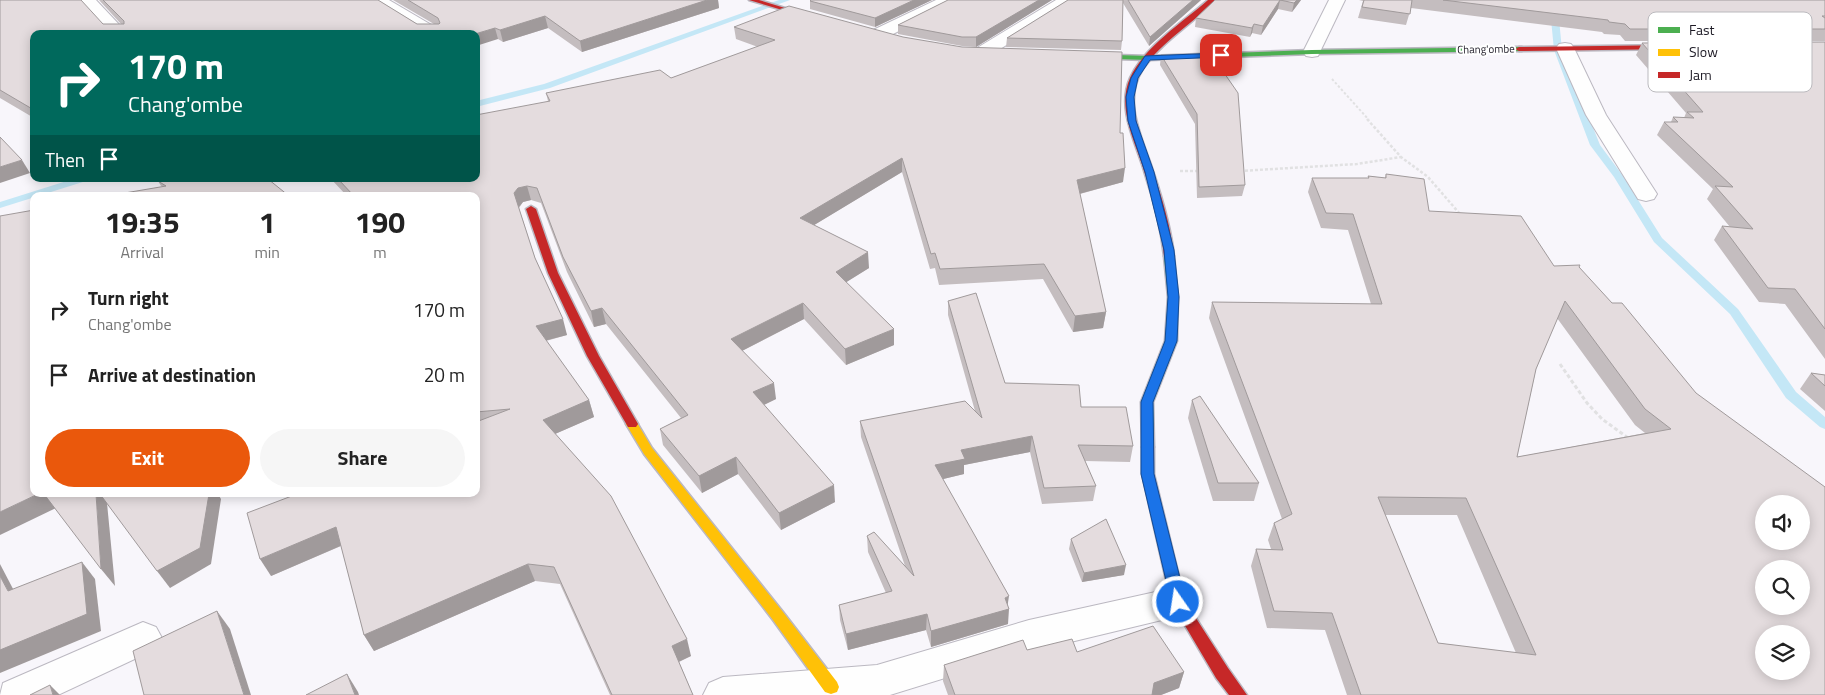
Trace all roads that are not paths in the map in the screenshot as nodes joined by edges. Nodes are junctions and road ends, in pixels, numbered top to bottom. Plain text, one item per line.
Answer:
1 (87, 0) edge
2 (378, 0) edge
3 (752, 0) edge
4 (950, 0) edge
5 (1067, 0) edge
6 (1212, 0) edge
7 (1337, 0) edge
8 (828, 22) edge
9 (116, 30) edge
10 (427, 30) edge
11 (877, 35) edge
12 (1648, 47) edge
13 (1566, 48) junction
14 (976, 52) joint
15 (1312, 52) junction
16 (1002, 53) edge
17 (1070, 55) edge
18 (1148, 58) junction
19 (1646, 194) dead end
20 (531, 209) dead end
21 (1178, 602) junction
22 (143, 638) dead end
23 (831, 688) junction
24 (17, 695) edge
25 (723, 695) edge
26 (1239, 695) edge

1 - 9 street
2 - 10 street
3 - 8 street
4 - 11 street
5 - 14 street
6 - 18 street
7 - 15 street
12 - 13 street, Chang'ombe
13 - 15 street, Chang'ombe
13 - 19 street
14 - 16 street
15 - 18 street, Chang'ombe
17 - 18 street, Chang'ombe
18 - 21 street
20 - 23 street
21 - 23 street
21 - 26 street
22 - 24 street
23 - 25 street

